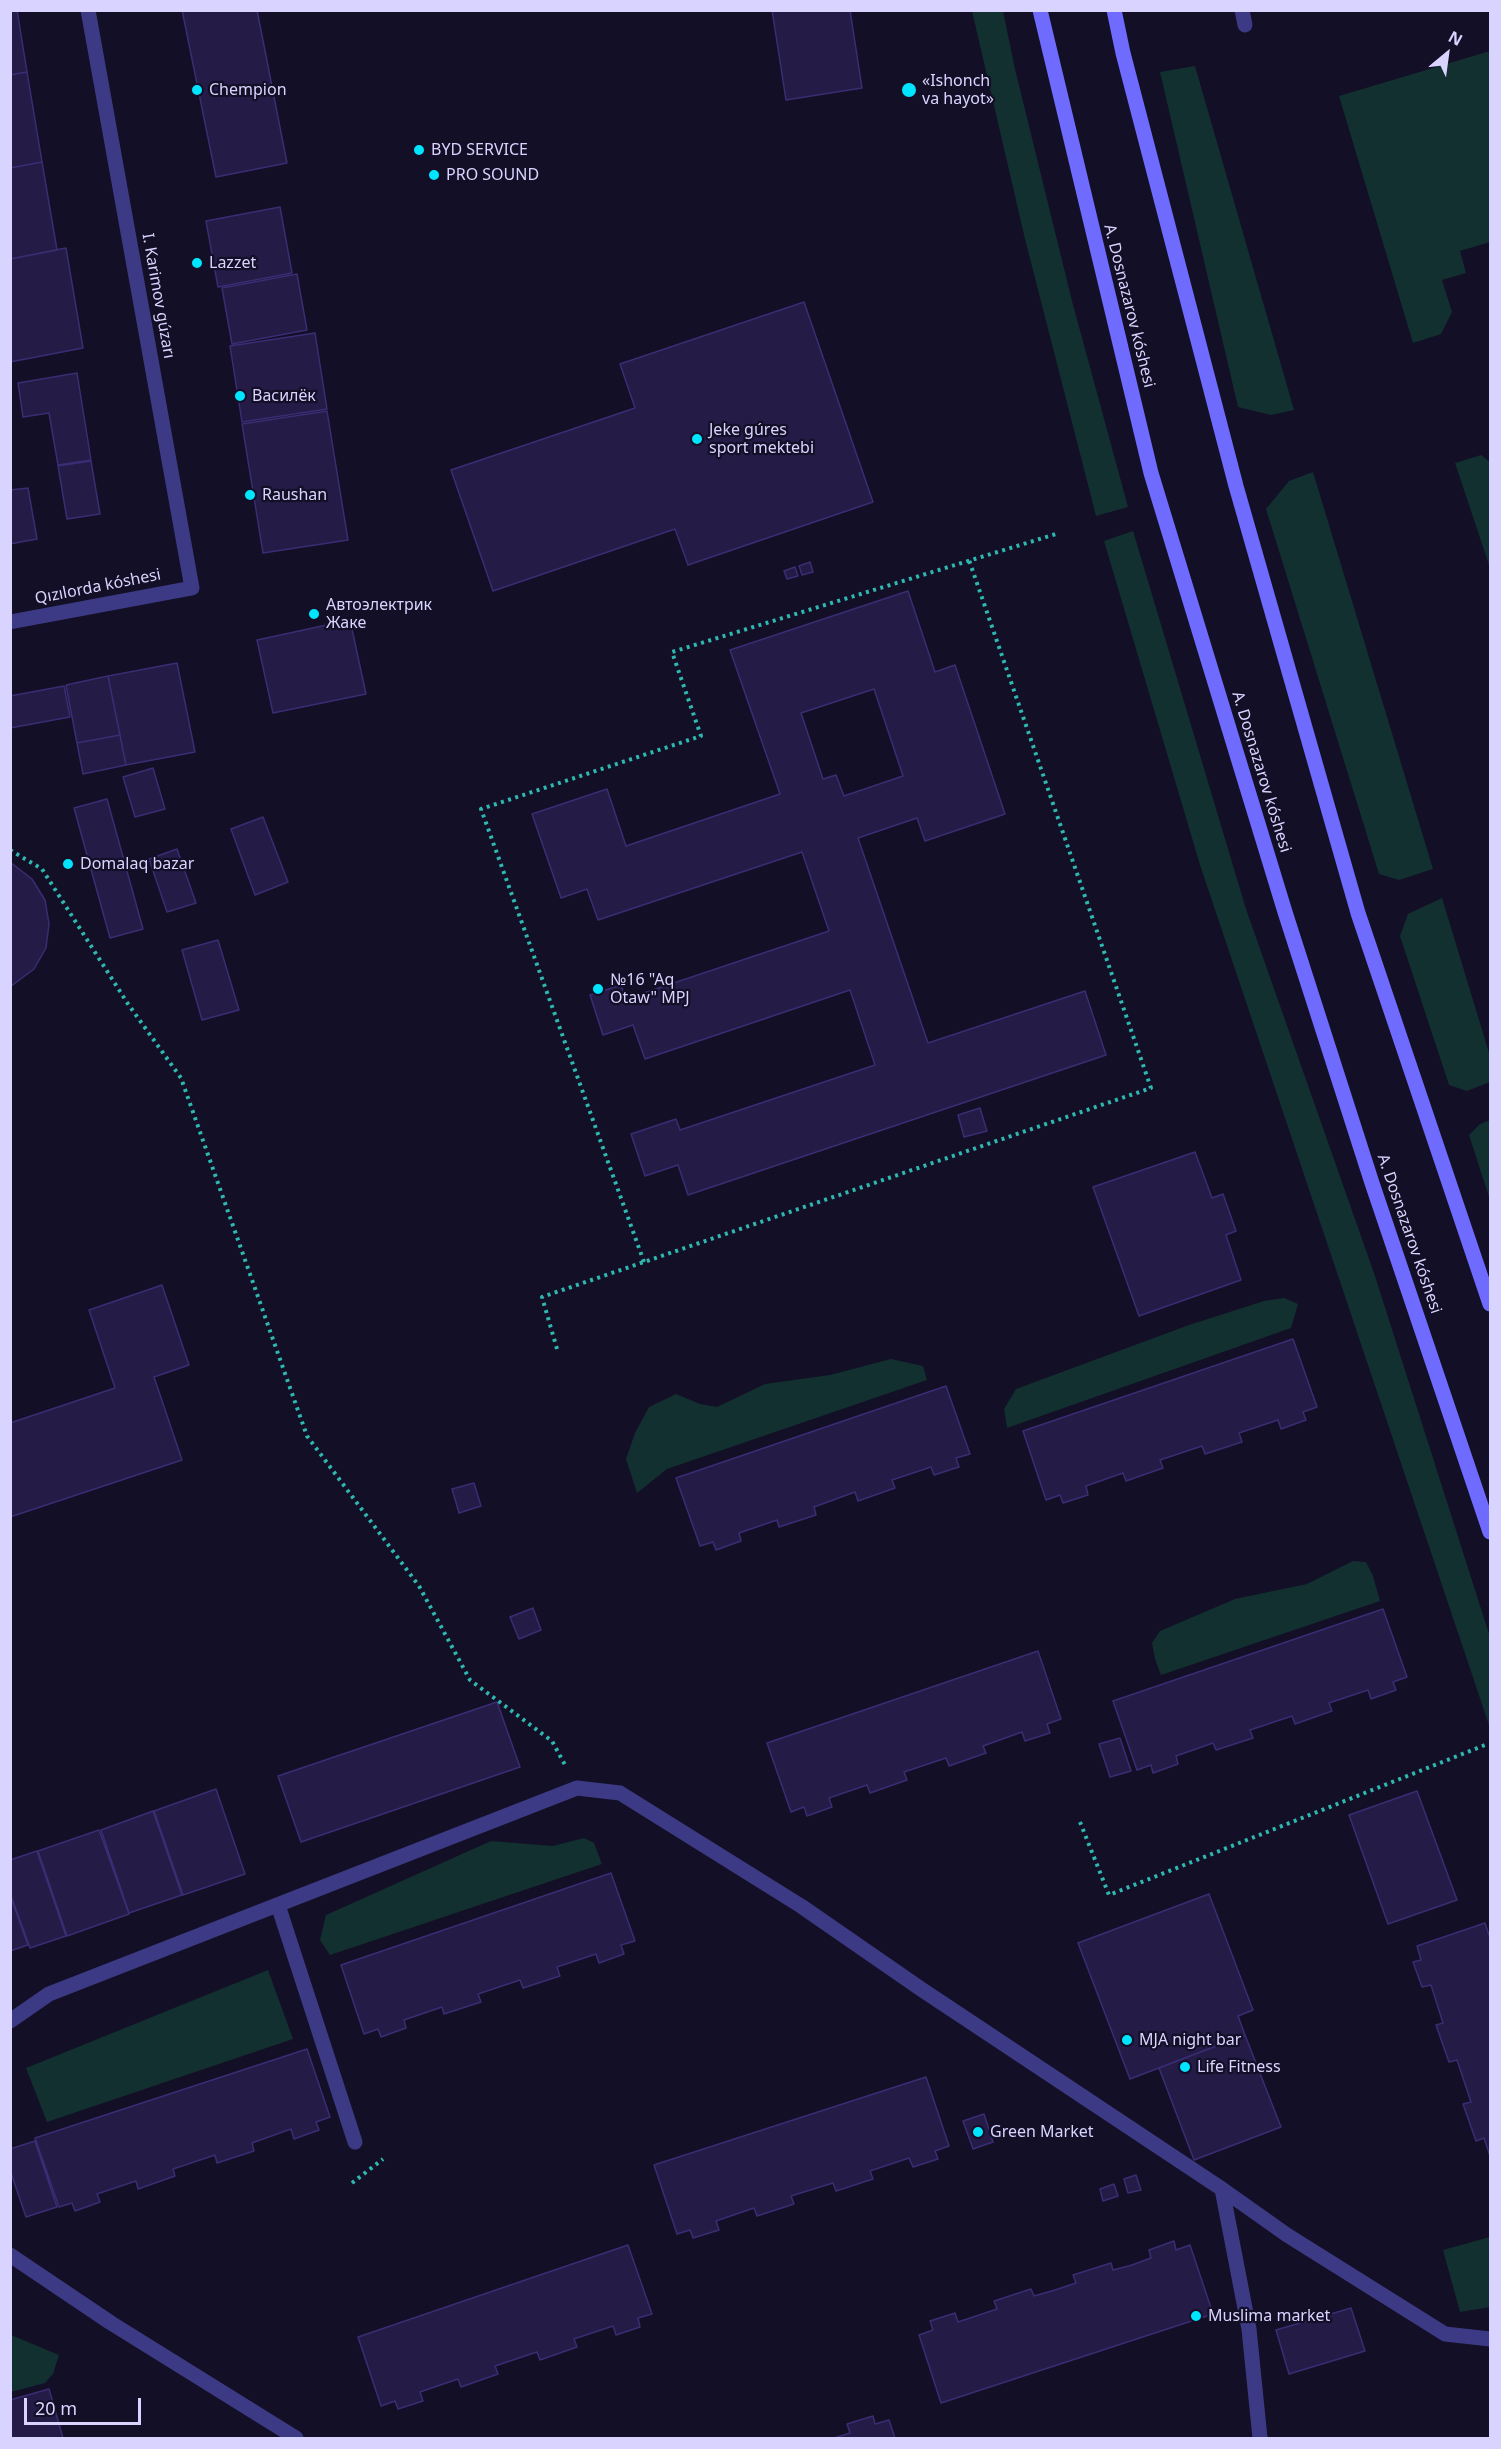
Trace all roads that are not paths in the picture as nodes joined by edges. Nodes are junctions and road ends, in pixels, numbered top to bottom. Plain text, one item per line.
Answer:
1 (88, 10) edge
2 (1040, 10) edge
3 (1114, 10) edge
4 (192, 588) joint
5 (10, 622) edge
6 (1491, 1304) edge
7 (1491, 1532) edge
8 (278, 1905) junction
9 (10, 2021) edge
10 (355, 2142) dead end
11 (1222, 2189) junction
12 (10, 2255) edge
13 (1491, 2339) edge
14 (296, 2439) edge
15 (1260, 2439) edge

1 - 4 street, I. Karimov gúzarı
2 - 7 main road, A. Dosnazarov kóshesi
3 - 6 main road
4 - 5 street, Qızılorda kóshesi
8 - 9 street
8 - 10 street
8 - 11 street
11 - 13 street
11 - 15 street
12 - 14 street

